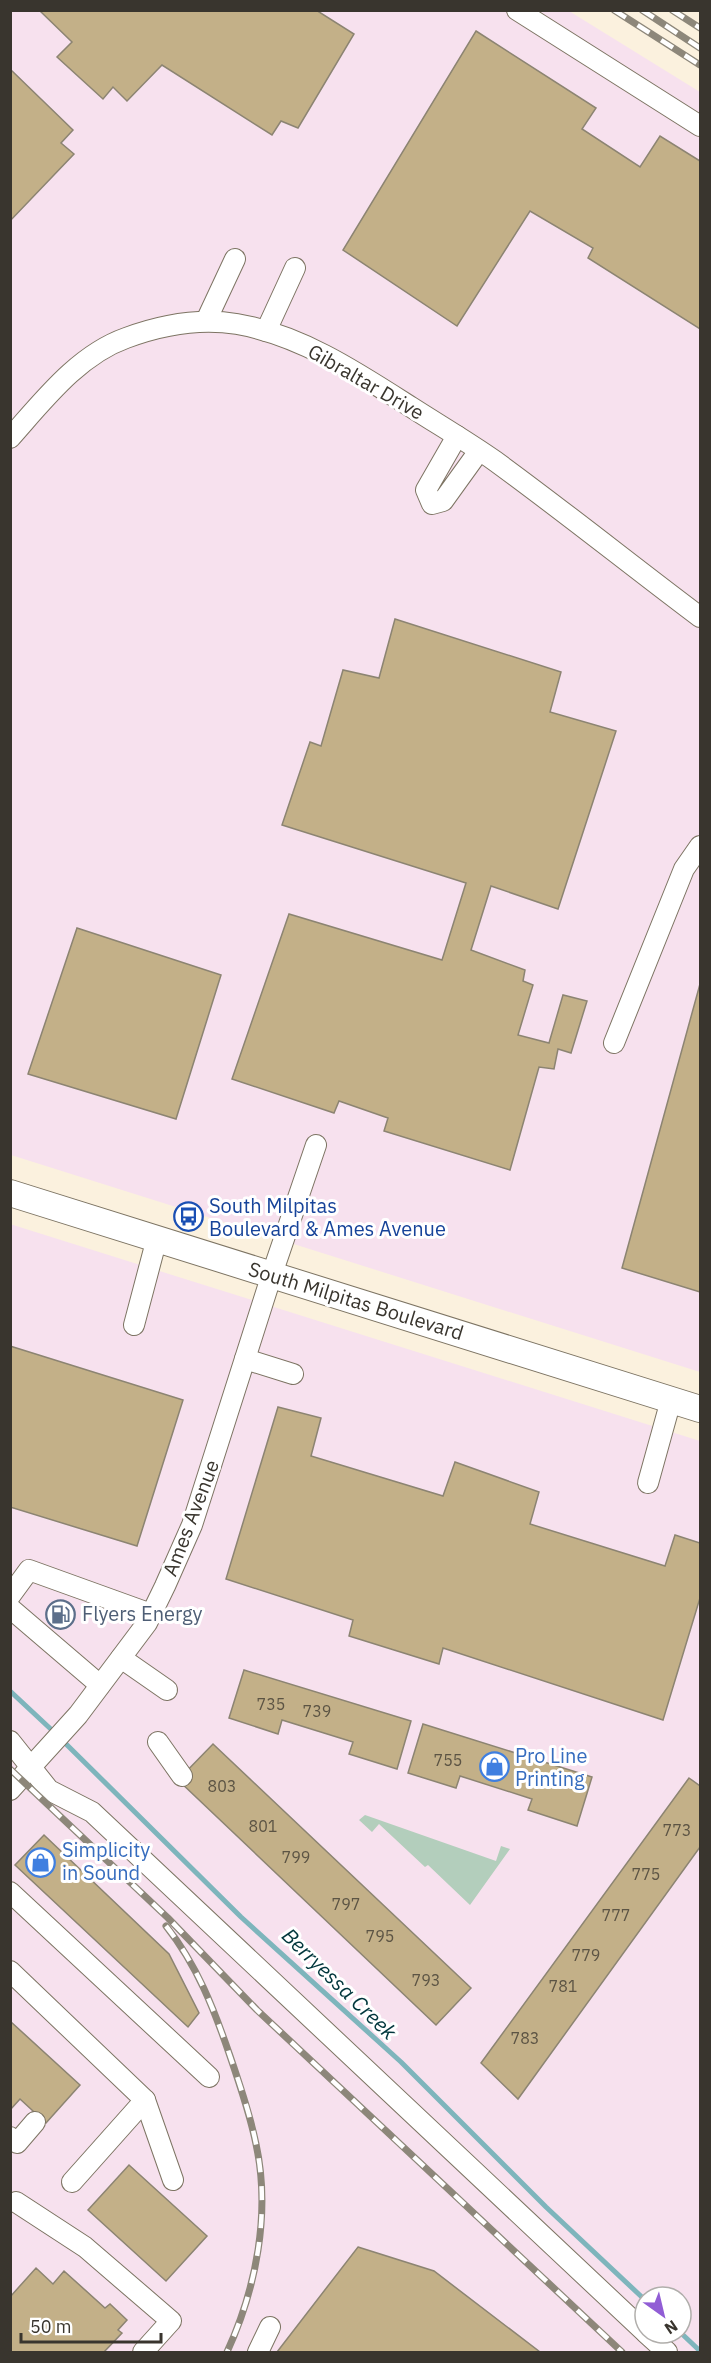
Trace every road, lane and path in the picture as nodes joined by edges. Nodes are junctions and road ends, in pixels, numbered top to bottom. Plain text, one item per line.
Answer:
1 (517, 10) edge
2 (700, 126) edge
3 (235, 259) dead end
4 (295, 268) dead end
5 (206, 321) junction
6 (266, 331) junction
7 (457, 436) junction
8 (10, 438) edge
9 (479, 451) junction
10 (700, 617) edge
11 (700, 846) edge
12 (614, 1043) dead end
13 (316, 1145) dead end
14 (11, 1194) edge
15 (157, 1238) junction
16 (272, 1274) junction
17 (134, 1325) dead end
18 (245, 1359) junction
19 (293, 1374) dead end
20 (671, 1400) junction
21 (700, 1409) edge
22 (648, 1483) dead end
23 (10, 1596) edge
24 (10, 1608) edge
25 (152, 1614) junction
26 (121, 1658) junction
27 (100, 1685) junction
28 (167, 1690) dead end
29 (10, 1741) edge
30 (158, 1742) dead end
31 (34, 1764) junction
32 (182, 1776) dead end
33 (10, 1790) edge
34 (10, 1892) edge
35 (10, 1971) edge
36 (209, 2077) dead end
37 (145, 2100) junction
38 (35, 2122) dead end
39 (10, 2137) edge
40 (173, 2180) dead end
41 (72, 2182) dead end
42 (12, 2202) edge
43 (633, 2322) edge
44 (270, 2327) dead end
45 (143, 2352) edge
46 (258, 2352) edge

1 - 2 street
3 - 5 street
4 - 6 street
5 - 6 street, Gibraltar Drive
5 - 8 street, Gibraltar Drive
6 - 7 street, Gibraltar Drive
7 - 9 street, Gibraltar Drive
7 - 9 street
9 - 10 street, Gibraltar Drive
11 - 12 street
13 - 16 street, Ames Avenue
14 - 15 main road, South Milpitas Boulevard
15 - 16 main road, South Milpitas Boulevard
15 - 17 street
16 - 18 street, Ames Avenue
16 - 20 main road, South Milpitas Boulevard
18 - 19 street
18 - 25 street, Ames Avenue
20 - 21 main road, South Milpitas Boulevard
20 - 22 street
23 - 25 street
24 - 27 street
25 - 26 street, Ames Avenue
26 - 27 street, Ames Avenue
26 - 28 street
27 - 31 street, Ames Avenue
29 - 31 street
30 - 32 street
31 - 33 street, Ames Avenue
31 - 43 street
34 - 36 street
35 - 37 street
37 - 40 street
37 - 41 street
38 - 39 street
42 - 45 street
44 - 46 street

